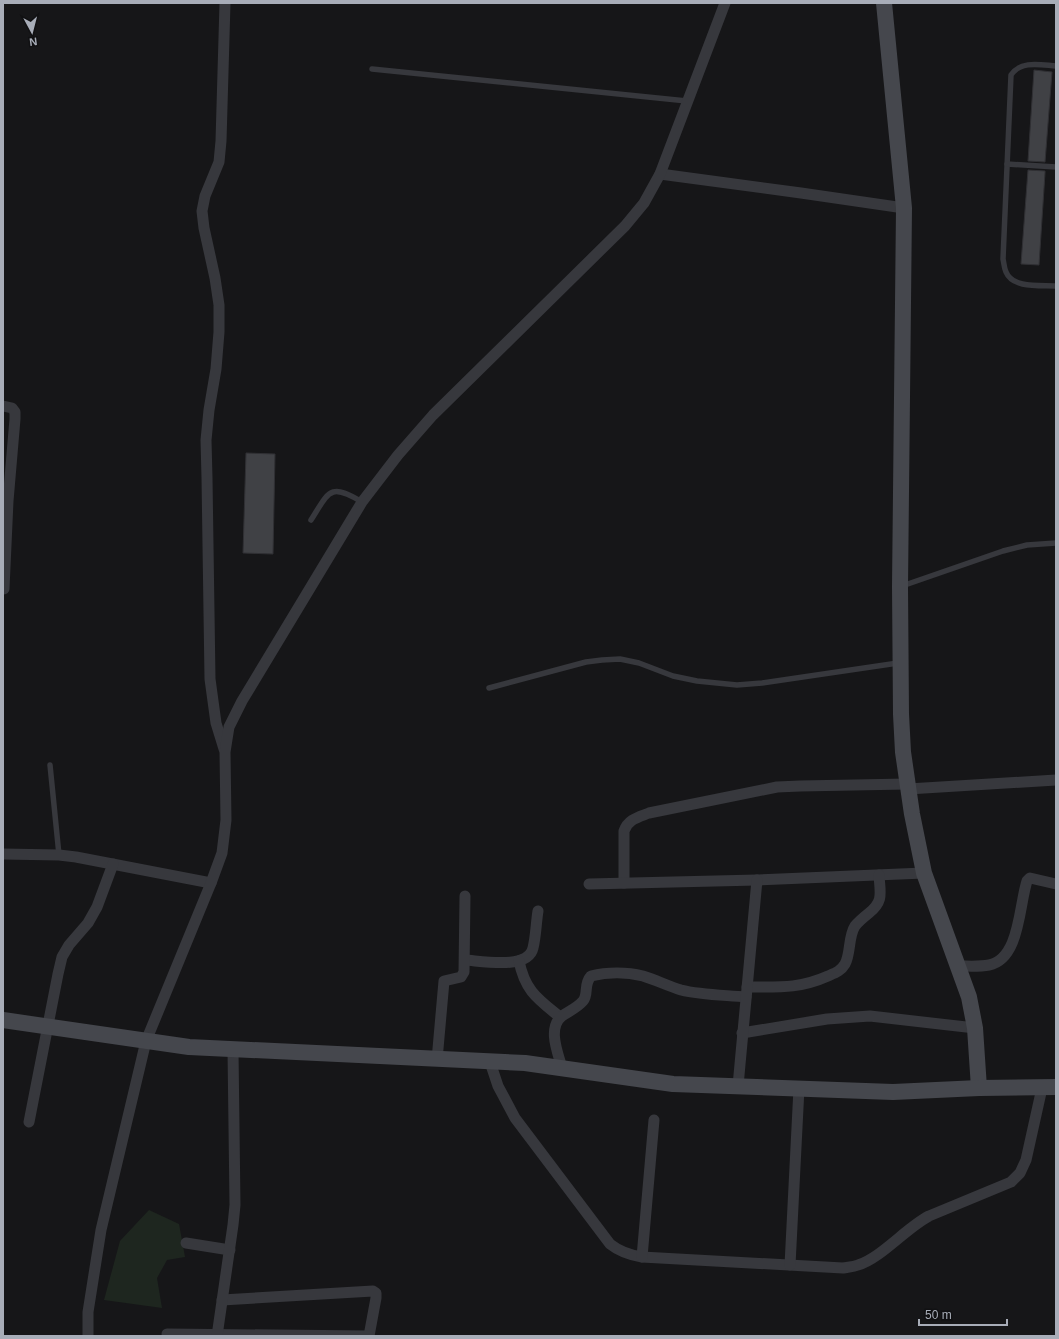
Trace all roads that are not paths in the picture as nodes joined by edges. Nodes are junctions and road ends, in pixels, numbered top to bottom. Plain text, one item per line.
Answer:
1 (225, 3) edge
2 (725, 3) edge
3 (884, 3) edge
4 (1056, 66) edge
5 (372, 69) dead end
6 (687, 101) junction
7 (1007, 164) junction
8 (1056, 167) edge
9 (660, 174) junction
10 (904, 208) junction
11 (1056, 286) edge
12 (3, 406) edge
13 (5, 500) edge
14 (362, 502) junction
15 (311, 520) dead end
16 (1056, 543) edge
17 (900, 587) junction
18 (4, 589) edge
19 (900, 662) junction
20 (488, 688) dead end
21 (225, 752) junction
22 (50, 765) dead end
23 (1056, 780) edge
24 (908, 787) junction
25 (3, 854) edge
26 (59, 855) junction
27 (112, 864) junction
28 (924, 873) junction
29 (879, 875) junction
30 (757, 880) junction
31 (624, 882) junction
32 (211, 883) junction
33 (589, 884) dead end
34 (1056, 884) edge
35 (466, 896) dead end
36 (538, 911) dead end
37 (464, 960) junction
38 (519, 962) junction
39 (958, 966) junction
40 (746, 992) junction
41 (560, 1017) junction
42 (3, 1020) edge
43 (47, 1027) junction
44 (975, 1028) junction
45 (742, 1033) junction
46 (146, 1041) junction
47 (233, 1050) junction
48 (437, 1060) junction
49 (490, 1062) junction
50 (562, 1068) junction
51 (738, 1086) junction
52 (1049, 1087) edge
53 (799, 1088) junction
54 (979, 1088) junction
55 (654, 1120) dead end
56 (30, 1122) dead end
57 (186, 1243) dead end
58 (230, 1250) junction
59 (642, 1257) junction
60 (790, 1265) junction
61 (222, 1300) junction
62 (167, 1334) dead end
63 (88, 1336) edge
64 (217, 1336) edge
65 (369, 1336) edge

1 - 21 street
2 - 6 street
3 - 10 street
4 - 7 lane
5 - 6 lane
6 - 9 street
7 - 8 lane
7 - 11 lane
9 - 10 street
9 - 14 street
10 - 17 street
12 - 13 street
13 - 18 street
14 - 15 lane
14 - 21 street
16 - 17 lane
17 - 19 street
19 - 20 lane
19 - 24 street
21 - 32 street
22 - 26 lane
23 - 24 street
24 - 28 street
24 - 31 street
25 - 26 street
26 - 27 street
27 - 32 street
27 - 43 street
28 - 29 street
28 - 39 street
29 - 30 street
29 - 40 street
30 - 31 street
30 - 40 street
31 - 33 street
32 - 46 street
34 - 39 street
35 - 37 street
36 - 38 street
37 - 38 street
37 - 48 street
38 - 41 street
39 - 44 street
40 - 41 street
40 - 45 street
41 - 50 street
42 - 43 street
43 - 46 street
43 - 56 street
44 - 45 street
44 - 54 street
45 - 51 street
46 - 47 street
46 - 63 street
47 - 48 street
47 - 58 street
48 - 49 street
49 - 50 street
49 - 59 street
50 - 51 street
51 - 53 street
52 - 54 street
52 - 60 street
53 - 54 street
53 - 60 street
55 - 59 street
57 - 58 street
58 - 61 street
59 - 60 street
61 - 64 street
61 - 65 street
62 - 64 street
64 - 65 street

